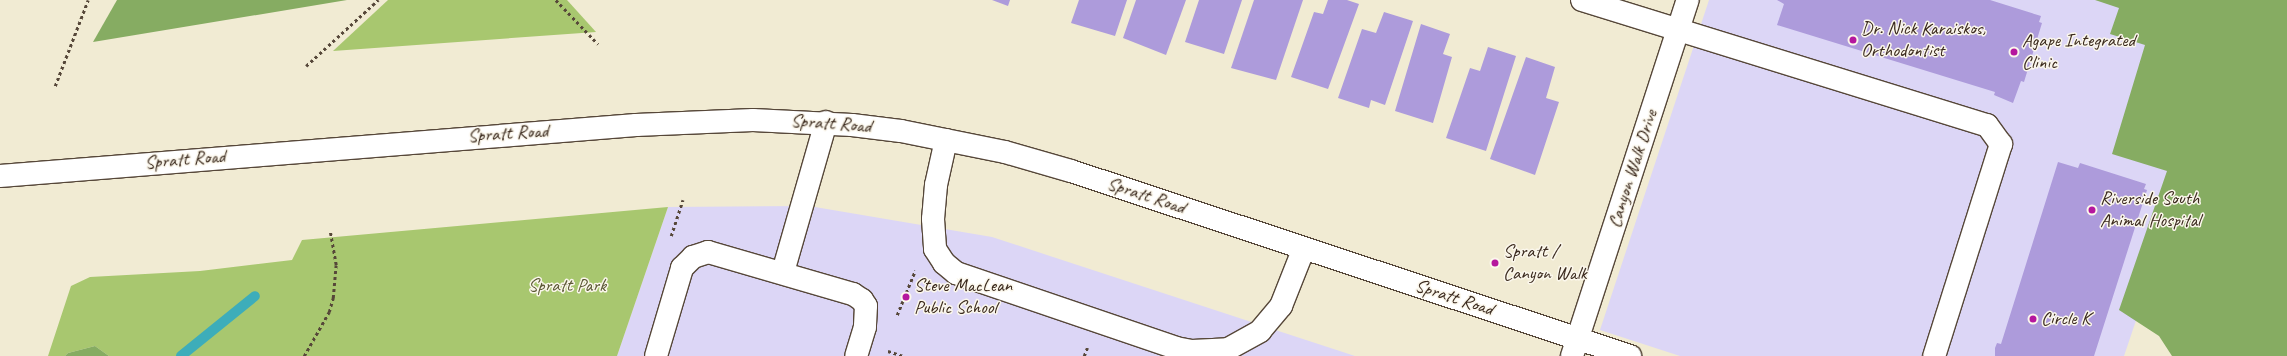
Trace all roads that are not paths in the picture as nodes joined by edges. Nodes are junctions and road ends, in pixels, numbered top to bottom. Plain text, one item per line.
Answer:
1 (1582, 0) edge
2 (1688, 0) edge
3 (1678, 32) junction
4 (826, 122) junction
5 (946, 140) junction
6 (0, 176) edge
7 (1304, 248) junction
8 (783, 272) junction
9 (1575, 348) edge
10 (656, 356) edge
11 (856, 356) edge
12 (1630, 356) edge
13 (1934, 356) edge

1 - 3 street
2 - 3 street, Canyon Walk Drive
3 - 9 street, Canyon Walk Drive
3 - 13 street
4 - 5 street, Spratt Road
4 - 6 street, Spratt Road
4 - 8 street
5 - 7 street, Spratt Road
5 - 7 street
7 - 9 street, Spratt Road
8 - 10 street
8 - 11 street
9 - 12 street, Spratt Road

